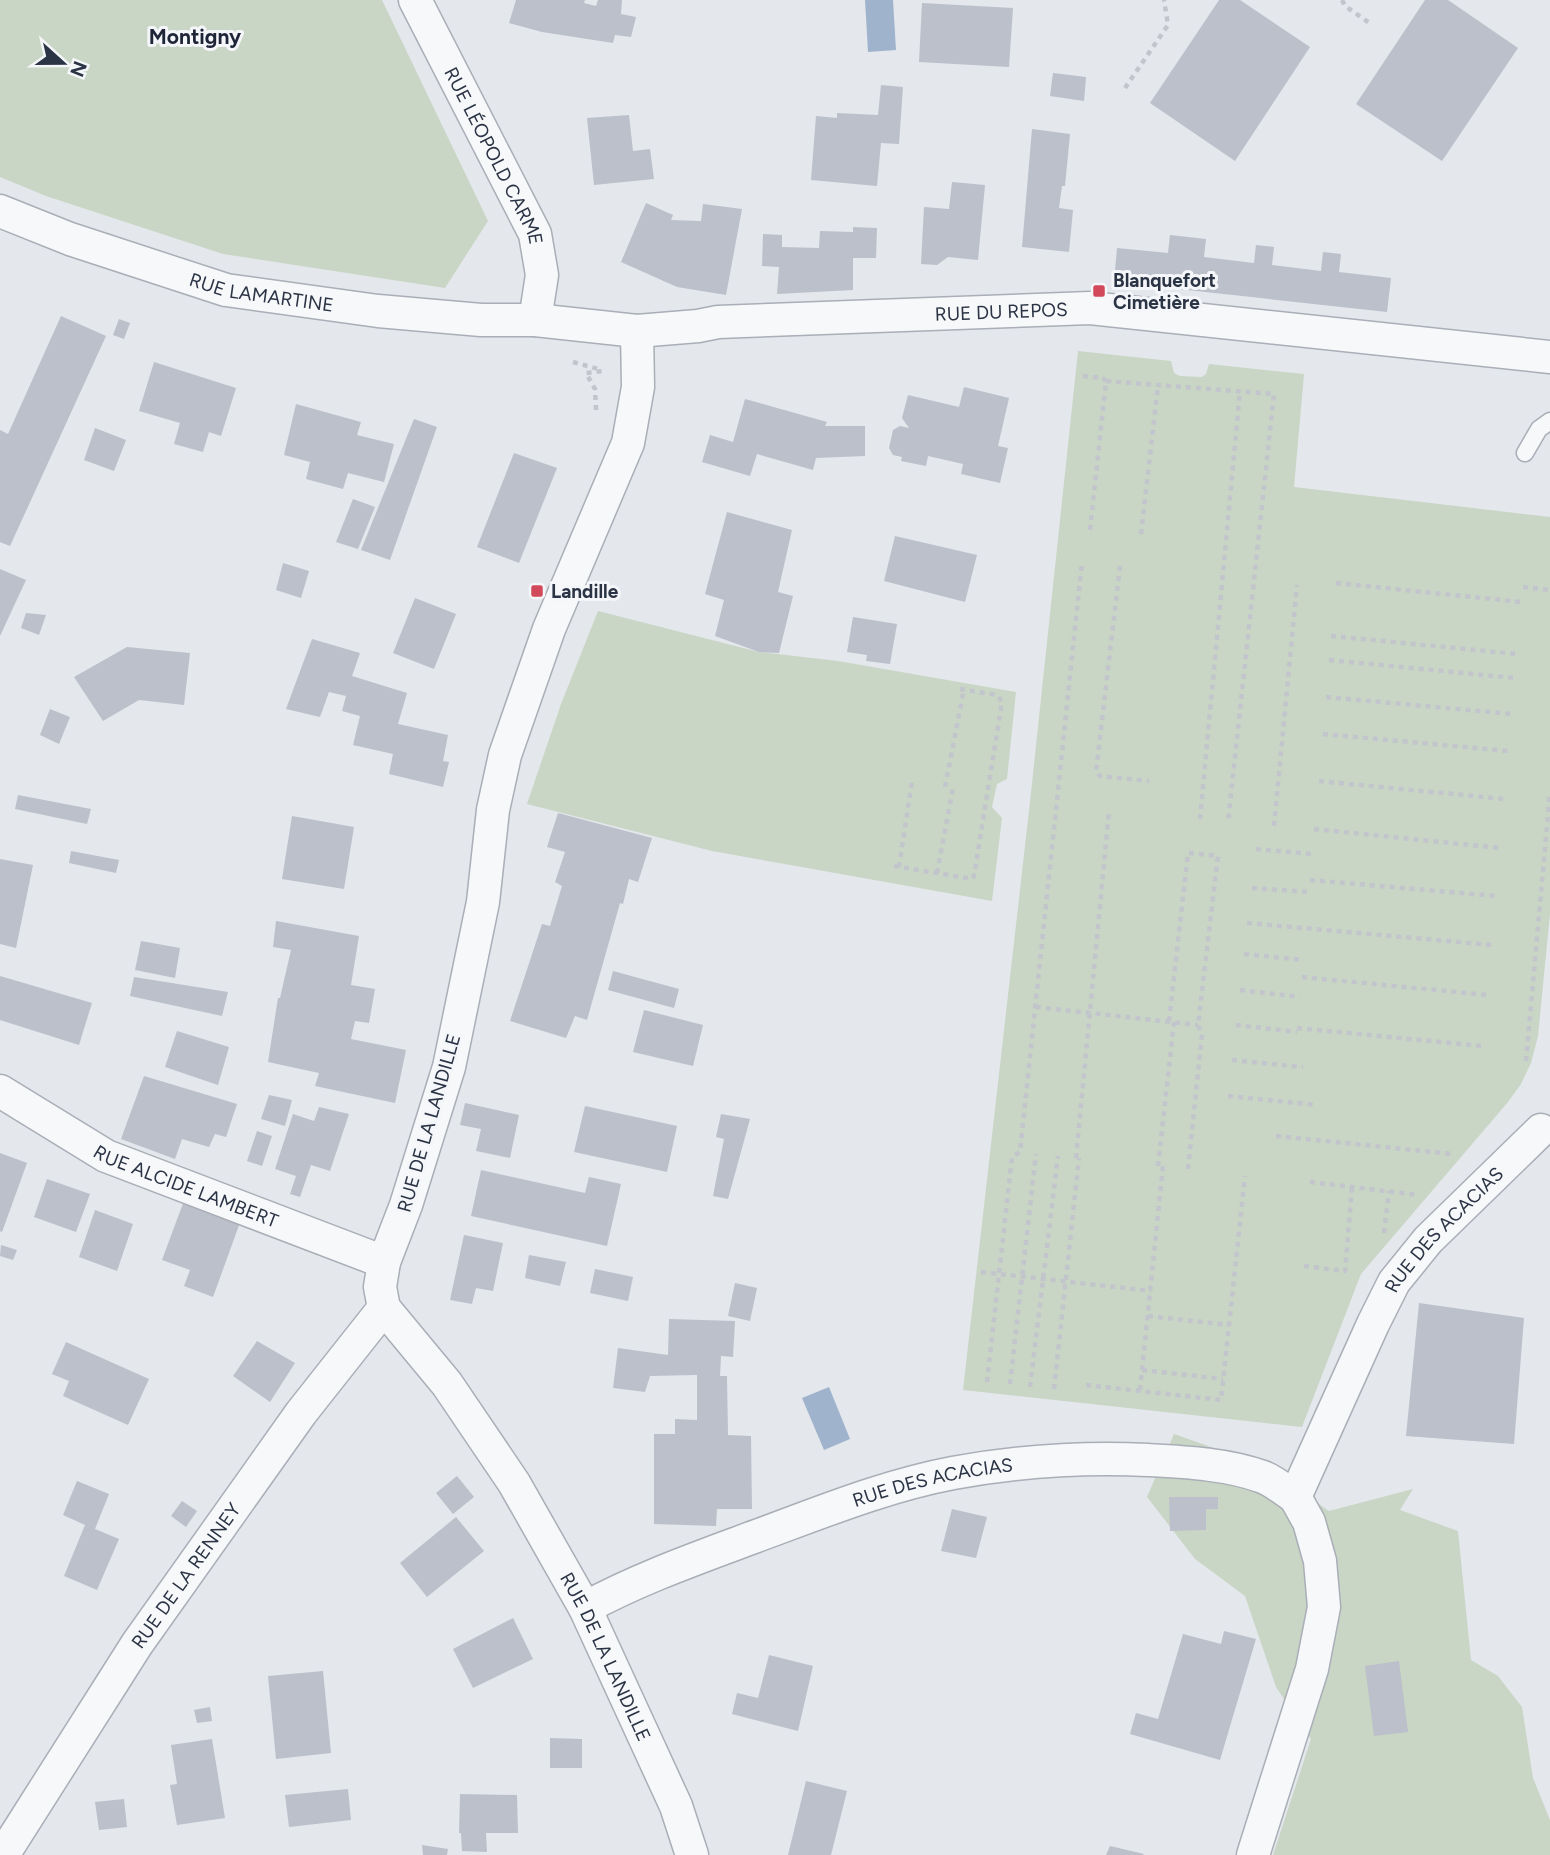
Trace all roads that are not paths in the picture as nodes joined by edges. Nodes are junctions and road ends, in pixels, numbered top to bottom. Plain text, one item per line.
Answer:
1 (415, 0) edge
2 (0, 211) edge
3 (535, 320) junction
4 (637, 331) junction
5 (1550, 357) edge
6 (1550, 421) edge
7 (1525, 453) dead end
8 (0, 1091) edge
9 (1541, 1130) dead end
10 (384, 1262) junction
11 (384, 1308) junction
12 (1295, 1497) junction
13 (585, 1608) junction
14 (3, 1855) edge
15 (692, 1855) edge
16 (1253, 1855) edge

1 - 3 street, RUE LÉOPOLD CARME
2 - 3 street, RUE LAMARTINE
3 - 4 street, RUE DU REPOS
4 - 5 street, RUE DU REPOS
4 - 10 street, RUE DE LA LANDILLE
6 - 7 lane
8 - 10 street, RUE ALCIDE LAMBERT
9 - 12 street, RUE DES ACACIAS
10 - 11 street, RUE DE LA LANDILLE
11 - 13 street, RUE DE LA LANDILLE
11 - 14 street, RUE DE LA RENNEY
12 - 13 street, RUE DES ACACIAS
12 - 16 street
13 - 15 street, RUE DE LA LANDILLE

